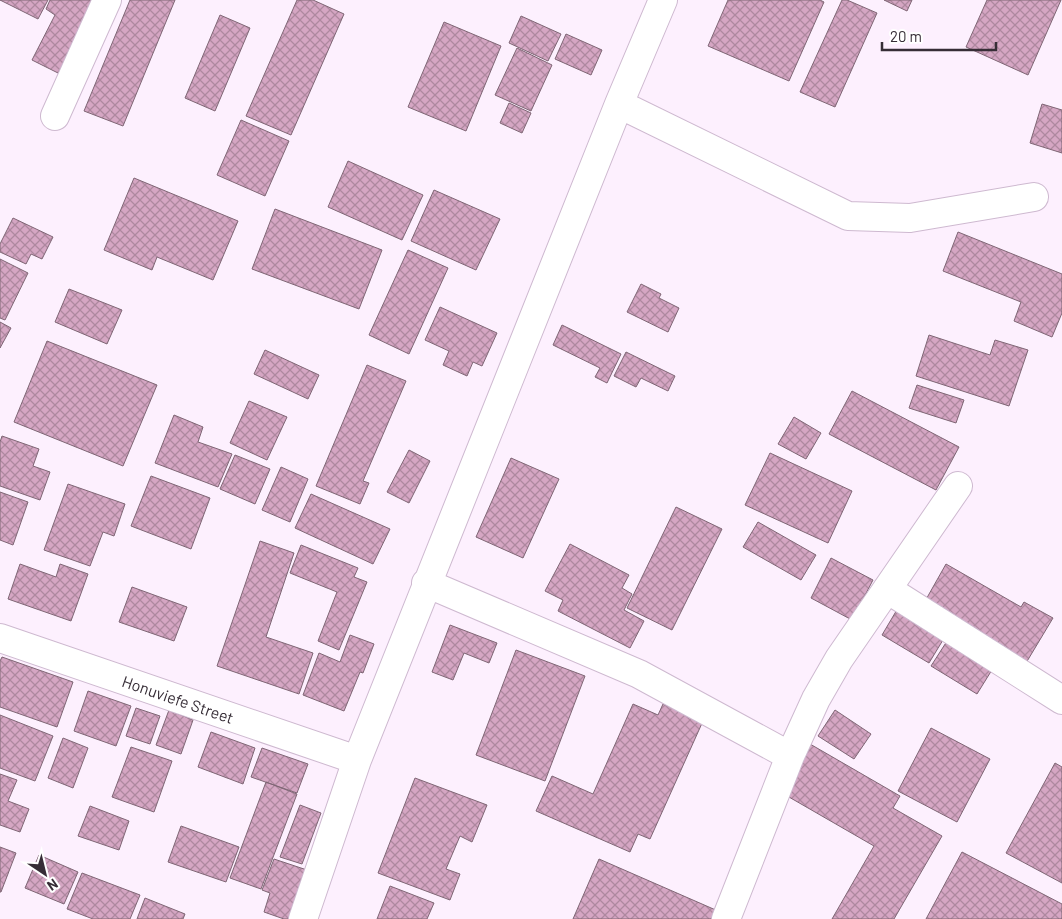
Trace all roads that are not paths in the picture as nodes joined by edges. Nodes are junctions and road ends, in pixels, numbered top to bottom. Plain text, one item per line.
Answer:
1 (107, 0) edge
2 (663, 0) edge
3 (619, 104) junction
4 (55, 116) dead end
5 (1034, 197) dead end
6 (958, 486) dead end
7 (426, 583) junction
8 (886, 589) junction
9 (0, 638) edge
10 (1062, 700) edge
11 (790, 756) junction
12 (357, 760) junction
13 (303, 919) edge
14 (726, 919) edge

1 - 4 street
2 - 3 street
3 - 5 street
3 - 7 street
6 - 8 street
7 - 11 street
7 - 12 street
8 - 10 street
8 - 11 street
9 - 12 street, Honuviefe Street
11 - 14 street
12 - 13 street

